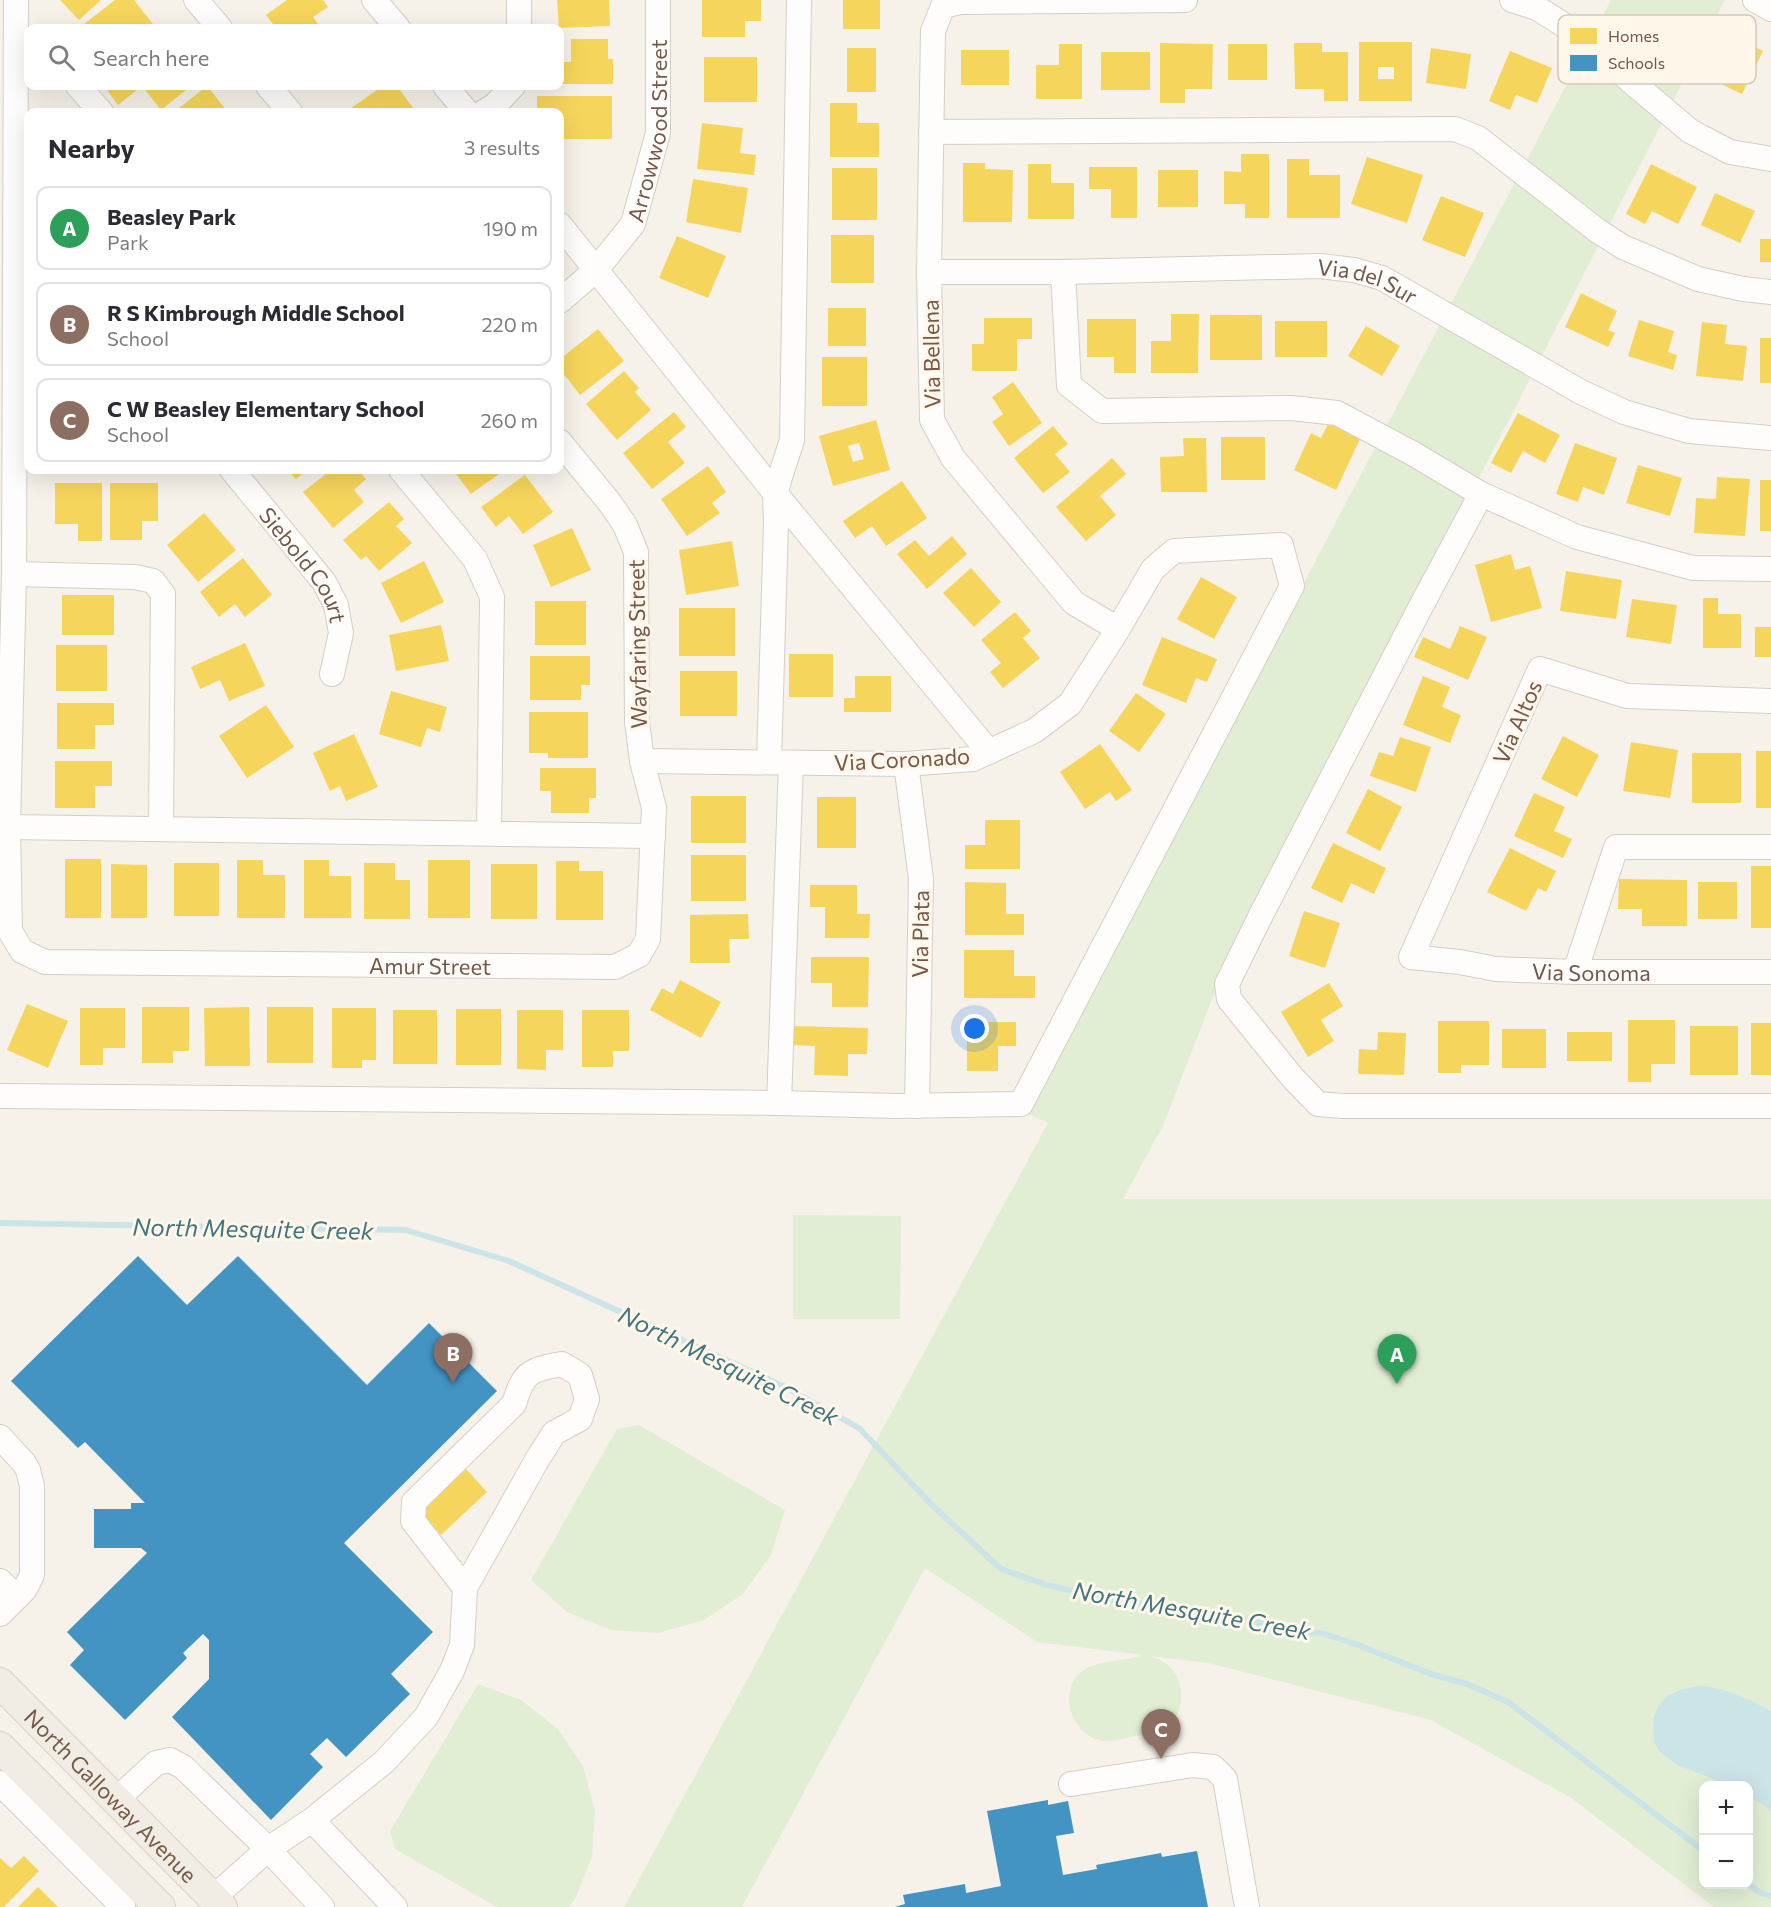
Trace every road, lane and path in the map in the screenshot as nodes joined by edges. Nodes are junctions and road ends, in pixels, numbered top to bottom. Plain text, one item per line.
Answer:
1 (196, 0) edge
2 (374, 0) edge
3 (519, 0) edge
4 (657, 0) edge
5 (799, 0) edge
6 (1185, 0) edge
7 (1512, 0) edge
8 (1755, 0) edge
9 (1771, 9) edge
10 (21, 14) edge
11 (1558, 21) edge
12 (217, 24) edge
13 (395, 24) edge
14 (519, 24) edge
15 (1634, 84) edge
16 (82, 90) edge
17 (271, 90) edge
18 (448, 90) edge
19 (509, 90) edge
20 (97, 108) edge
21 (287, 108) edge
22 (464, 108) edge
23 (490, 108) edge
24 (931, 132) junction
25 (1771, 159) edge
26 (564, 230) edge
27 (596, 270) junction
28 (929, 272) junction
29 (1063, 272) junction
30 (1771, 292) edge
31 (564, 298) edge
32 (22, 304) edge
33 (1771, 438) edge
34 (14, 441) edge
35 (564, 447) edge
36 (235, 474) edge
37 (404, 474) edge
38 (775, 493) junction
39 (1481, 494) junction
40 (1771, 569) edge
41 (14, 574) junction
42 (1118, 629) junction
43 (332, 674) dead end
44 (1771, 701) edge
45 (989, 752) junction
46 (642, 761) junction
47 (780, 763) junction
48 (906, 764) junction
49 (8, 827) junction
50 (161, 829) junction
51 (489, 834) junction
52 (653, 836) junction
53 (1771, 847) edge
54 (1412, 957) joint
55 (1575, 972) junction
56 (1771, 972) edge
57 (0, 1096) edge
58 (779, 1103) junction
59 (917, 1106) junction
60 (1771, 1106) edge
61 (0, 1437) edge
62 (465, 1588) junction
63 (6, 1598) edge
64 (0, 1683) edge
65 (0, 1747) edge
66 (0, 1783) edge
67 (1071, 1785) dead end
68 (116, 1800) junction
69 (312, 1820) junction
70 (268, 1849) junction
71 (213, 1904) edge
72 (123, 1907) edge
73 (160, 1907) edge
74 (322, 1907) edge
75 (396, 1907) edge
76 (1247, 1907) edge

1 - 12 street
2 - 13 street
3 - 14 street
4 - 27 street, Arrowwood Street
5 - 38 street
6 - 24 street, Via Bellena
7 - 11 street
8 - 9 street
10 - 32 street
15 - 25 street
16 - 20 street
17 - 21 street
18 - 22 street
19 - 23 street
24 - 28 street, Via Bellena
24 - 30 street
26 - 27 street
27 - 31 street, Arrowwood Street
27 - 38 street
28 - 29 street, Via del Sur
28 - 42 street, Via Bellena
29 - 33 street, Via del Sur
29 - 39 street
32 - 34 street
34 - 41 street
35 - 46 street, Wayfaring Street
36 - 43 street, Siebold Court
37 - 51 street
38 - 45 street
38 - 47 street
39 - 40 street
39 - 60 street
41 - 49 street
41 - 50 street
42 - 45 street, Via Coronado
42 - 59 street, Via Coronado
44 - 54 street, Via Altos
45 - 48 street, Via Coronado
46 - 47 street, Via Coronado
46 - 52 street, Amur Street
47 - 48 street, Via Coronado
47 - 58 street
48 - 59 street, Via Plata
49 - 50 street
49 - 52 street, Amur Street
50 - 51 street
51 - 52 street
53 - 55 street
54 - 55 street, Via Sonoma
55 - 56 street, Via Sonoma
57 - 58 street
58 - 59 street
61 - 63 street
62 - 62 street
62 - 69 street
64 - 68 main road, North Galloway Avenue
65 - 73 main road, North Galloway Avenue
66 - 72 street
67 - 76 street
68 - 70 street
68 - 71 main road, North Galloway Avenue
69 - 70 street
69 - 75 street
70 - 71 street
70 - 74 street

